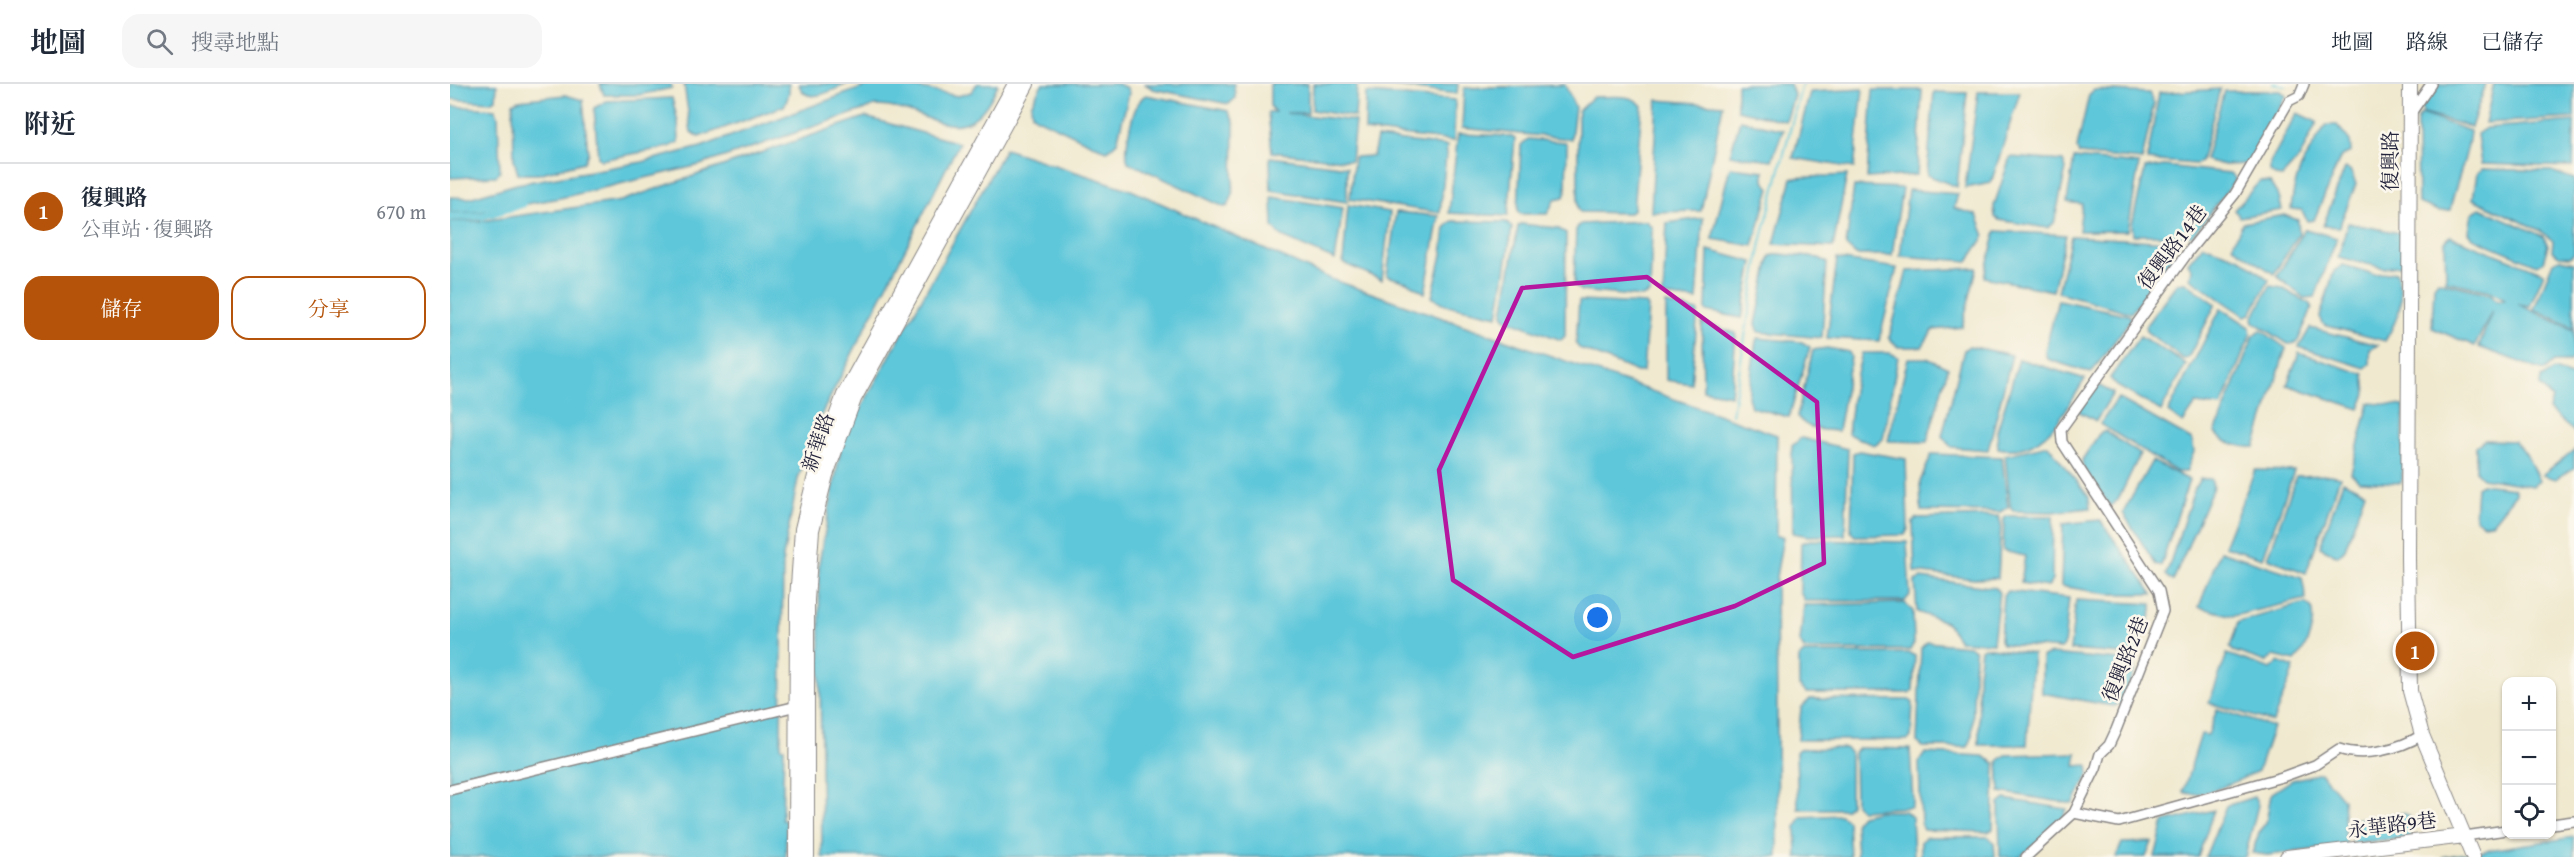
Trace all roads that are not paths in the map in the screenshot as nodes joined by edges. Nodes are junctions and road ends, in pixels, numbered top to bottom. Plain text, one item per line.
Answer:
1 (1015, 84) edge
2 (1027, 84) edge
3 (2304, 84) edge
4 (2410, 84) edge
5 (2431, 84) edge
6 (2409, 115) junction
7 (2061, 429) joint
8 (801, 705) junction
9 (2422, 735) junction
10 (450, 790) edge
11 (2074, 813) junction
12 (2574, 820) edge
13 (2556, 823) edge
14 (2502, 831) edge
15 (2465, 838) junction
16 (796, 857) edge
17 (807, 857) edge
18 (2026, 857) edge
19 (2287, 857) edge
20 (2473, 857) edge

1 - 8 street, 新華路
2 - 8 street, 新華路
3 - 7 street, 復興路14巷
4 - 6 street, 復興路
5 - 6 street
6 - 9 street, 復興路
7 - 11 street, 復興路2巷
8 - 10 street
8 - 16 street, 新華路
8 - 17 street, 新華路
9 - 11 street
9 - 15 street, 復興路
11 - 18 street, 復興路2巷
12 - 13 street
14 - 15 street
15 - 19 street, 永華路9巷
15 - 20 street, 復興路

